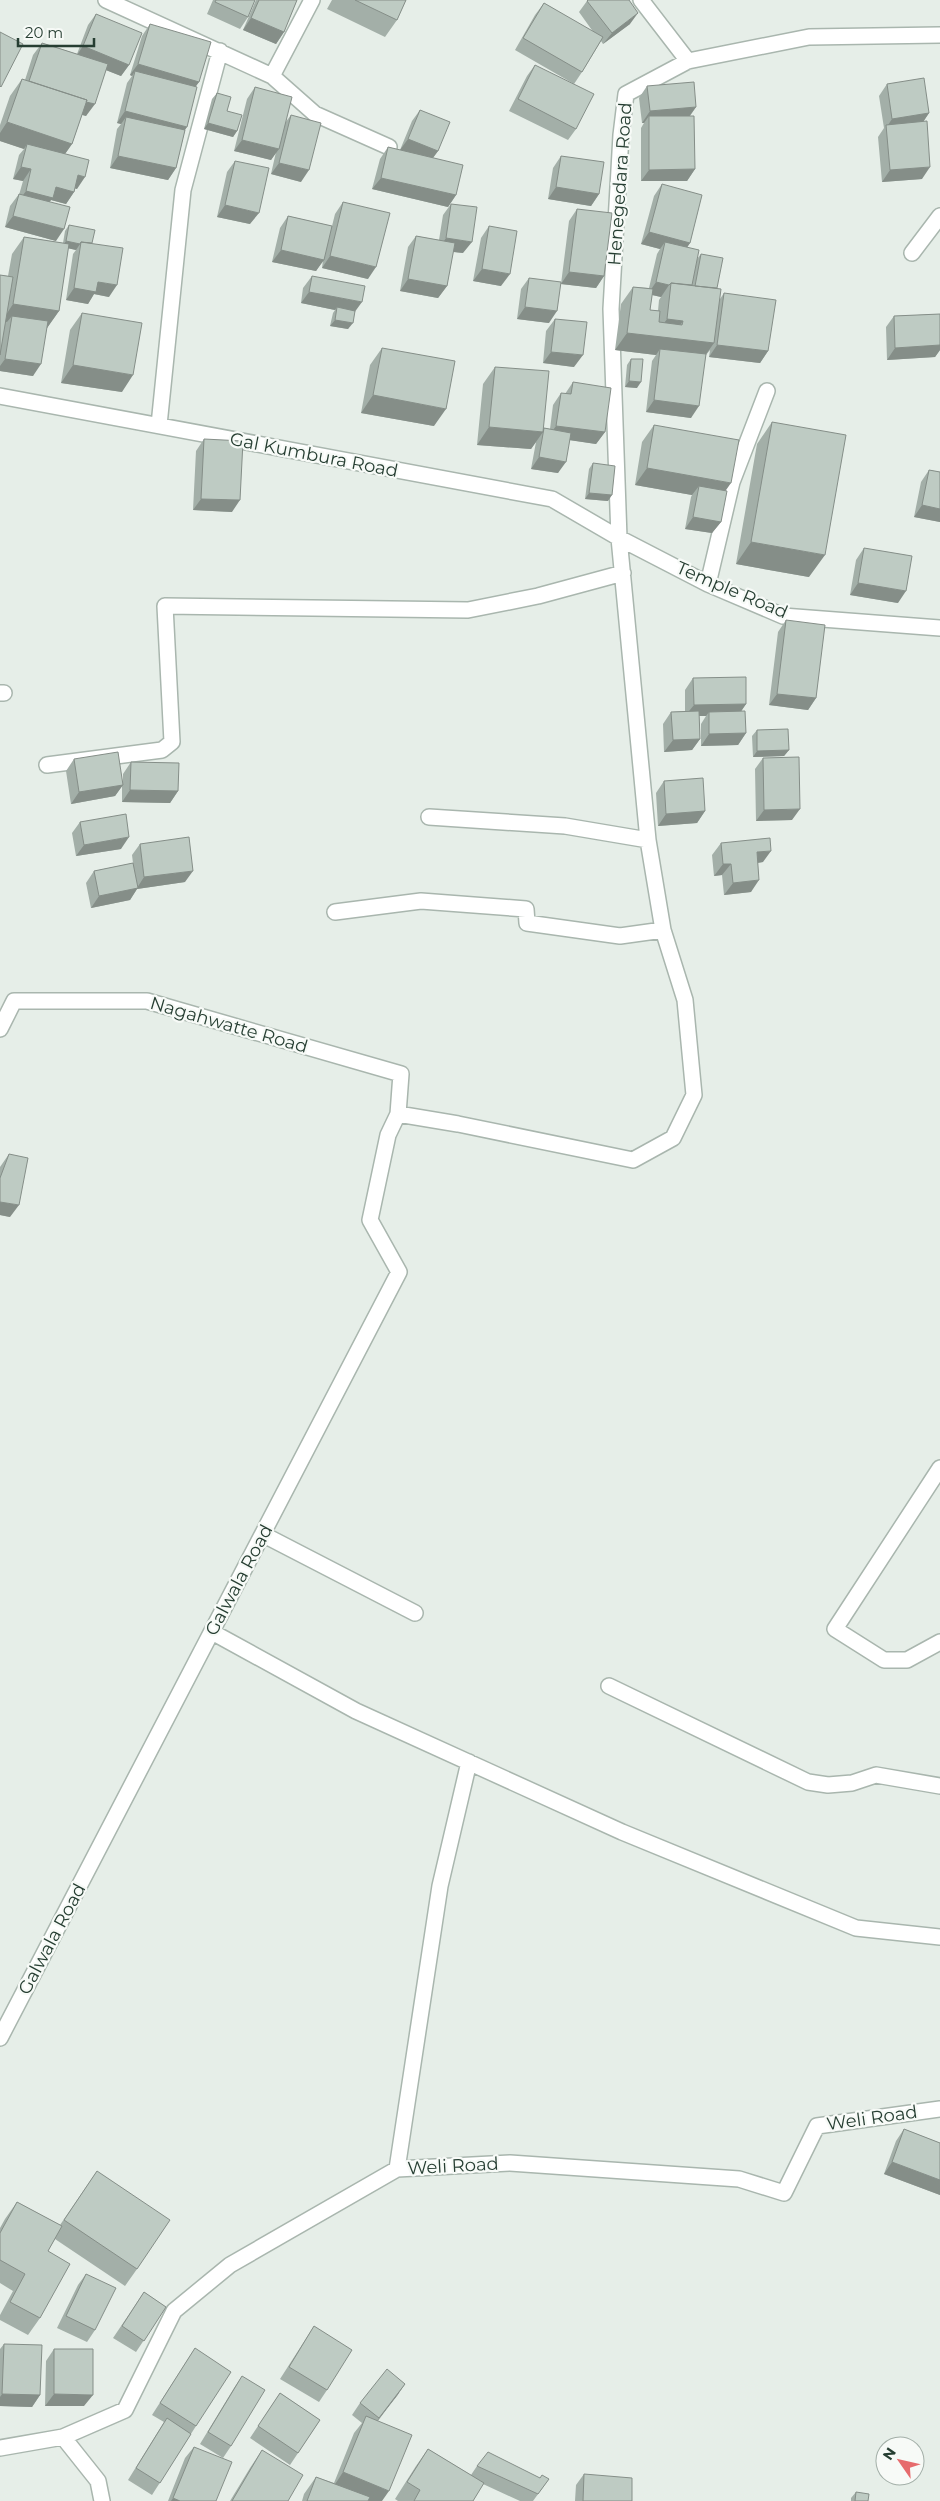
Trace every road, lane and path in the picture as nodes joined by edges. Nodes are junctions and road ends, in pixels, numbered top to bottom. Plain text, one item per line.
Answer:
1 (106, 0) edge
2 (312, 0) edge
3 (641, 0) edge
4 (122, 3) edge
5 (940, 35) edge
6 (220, 51) junction
7 (688, 61) junction
8 (272, 76) junction
9 (388, 147) edge
10 (940, 216) edge
11 (912, 254) dead end
12 (768, 391) dead end
13 (0, 396) edge
14 (159, 425) junction
15 (619, 538) junction
16 (623, 573) junction
17 (708, 584) junction
18 (940, 628) edge
19 (47, 765) dead end
20 (429, 817) dead end
21 (648, 840) junction
22 (335, 912) dead end
23 (663, 930) junction
24 (0, 1029) edge
25 (398, 1114) junction
26 (940, 1468) edge
27 (264, 1535) junction
28 (415, 1613) dead end
29 (212, 1632) junction
30 (940, 1642) edge
31 (609, 1686) dead end
32 (469, 1762) junction
33 (940, 1786) edge
34 (940, 1937) edge
35 (0, 2038) edge
36 (940, 2109) edge
37 (397, 2169) junction
38 (63, 2437) junction
39 (0, 2448) edge
40 (102, 2501) edge

1 - 4 street
2 - 8 street
3 - 7 street
4 - 6 street
5 - 7 street, Henegedara Road
6 - 8 street
6 - 14 street
7 - 15 street, Henegedara Road
8 - 9 street
10 - 11 street
12 - 17 street
13 - 14 street, Gal Kumbura Road
14 - 15 street, Gal Kumbura Road
15 - 16 street
15 - 17 street, Temple Road
16 - 19 street
16 - 21 street
17 - 18 street, Temple Road
20 - 21 street
21 - 23 street
22 - 23 street
23 - 25 street
24 - 25 street, Nagahwatte Road
25 - 27 street, Galwala Road
26 - 30 street
27 - 28 street
27 - 29 street, Galwala Road
29 - 32 street
29 - 35 street, Galwala Road
31 - 33 street
32 - 34 street
32 - 37 street
36 - 37 street, Weli Road
37 - 38 street, Weli Road
38 - 39 street, Weli Road
38 - 40 street

